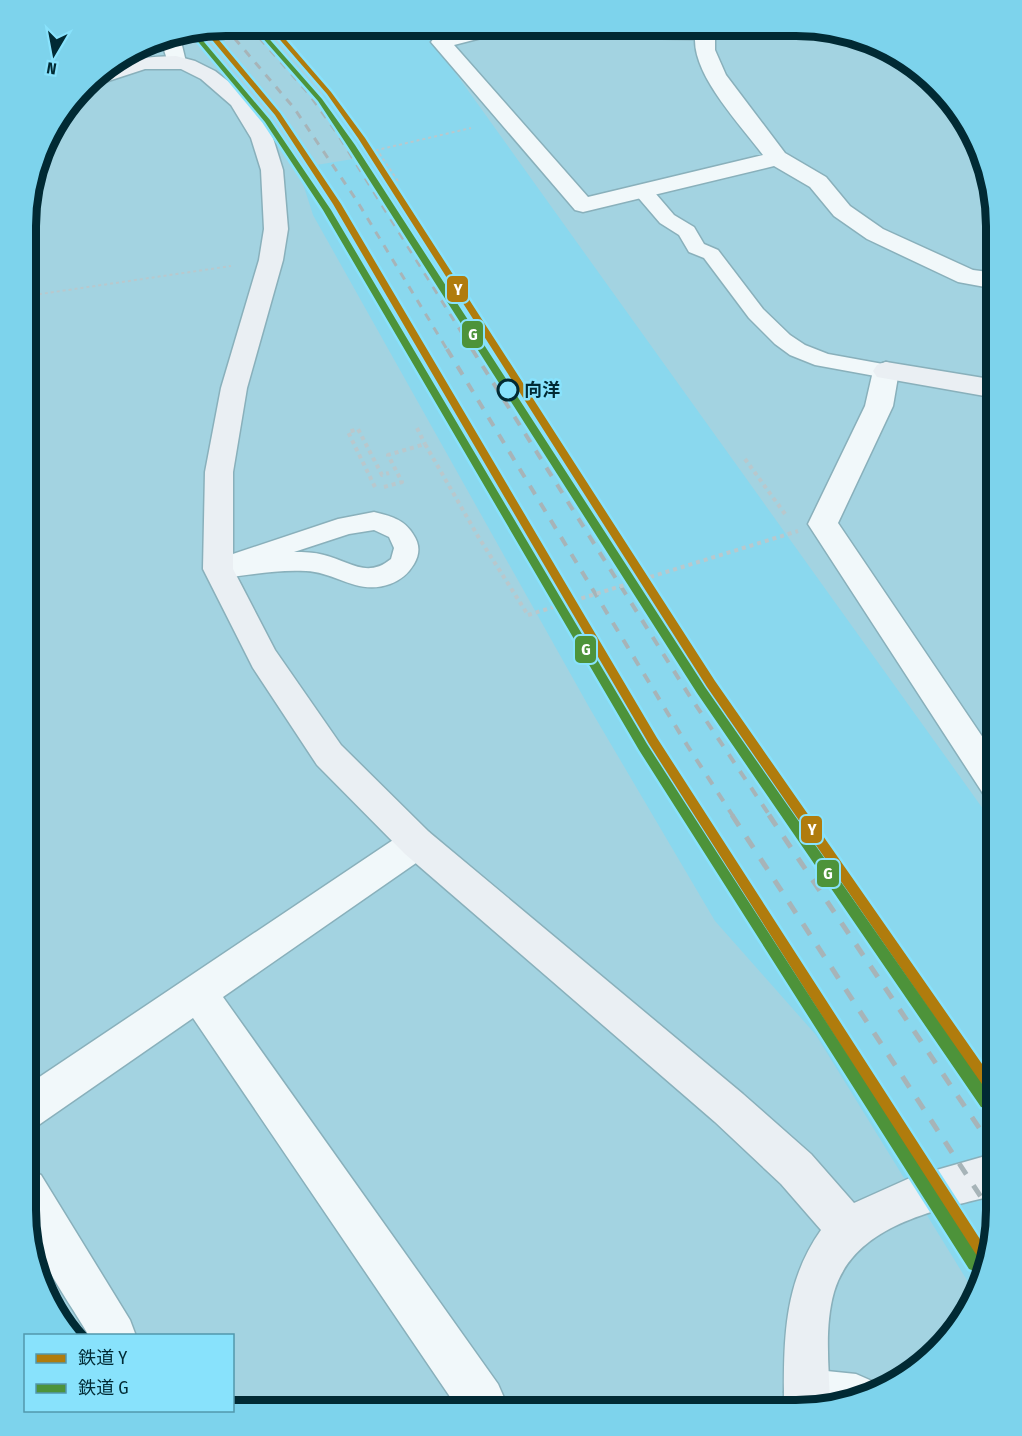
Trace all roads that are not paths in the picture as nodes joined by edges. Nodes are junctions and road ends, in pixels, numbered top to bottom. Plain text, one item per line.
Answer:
1 (462, 36) edge
2 (708, 36) edge
3 (173, 48) edge
4 (114, 73) edge
5 (777, 158) junction
6 (643, 191) junction
7 (986, 280) edge
8 (886, 371) junction
9 (986, 387) edge
10 (218, 569) junction
11 (986, 770) edge
12 (417, 843) junction
13 (198, 993) junction
14 (36, 1103) edge
15 (986, 1176) edge
16 (36, 1206) edge
17 (849, 1230) junction
18 (113, 1334) edge
19 (482, 1400) edge
20 (807, 1400) edge

1 - 6 street
2 - 5 street
3 - 4 street
3 - 10 street
5 - 6 street
5 - 7 street
6 - 8 lane
8 - 9 street
8 - 11 street
10 - 10 lane
10 - 12 street
12 - 13 street
12 - 17 street
13 - 14 street
13 - 19 street
15 - 17 street
16 - 18 street
17 - 20 street

